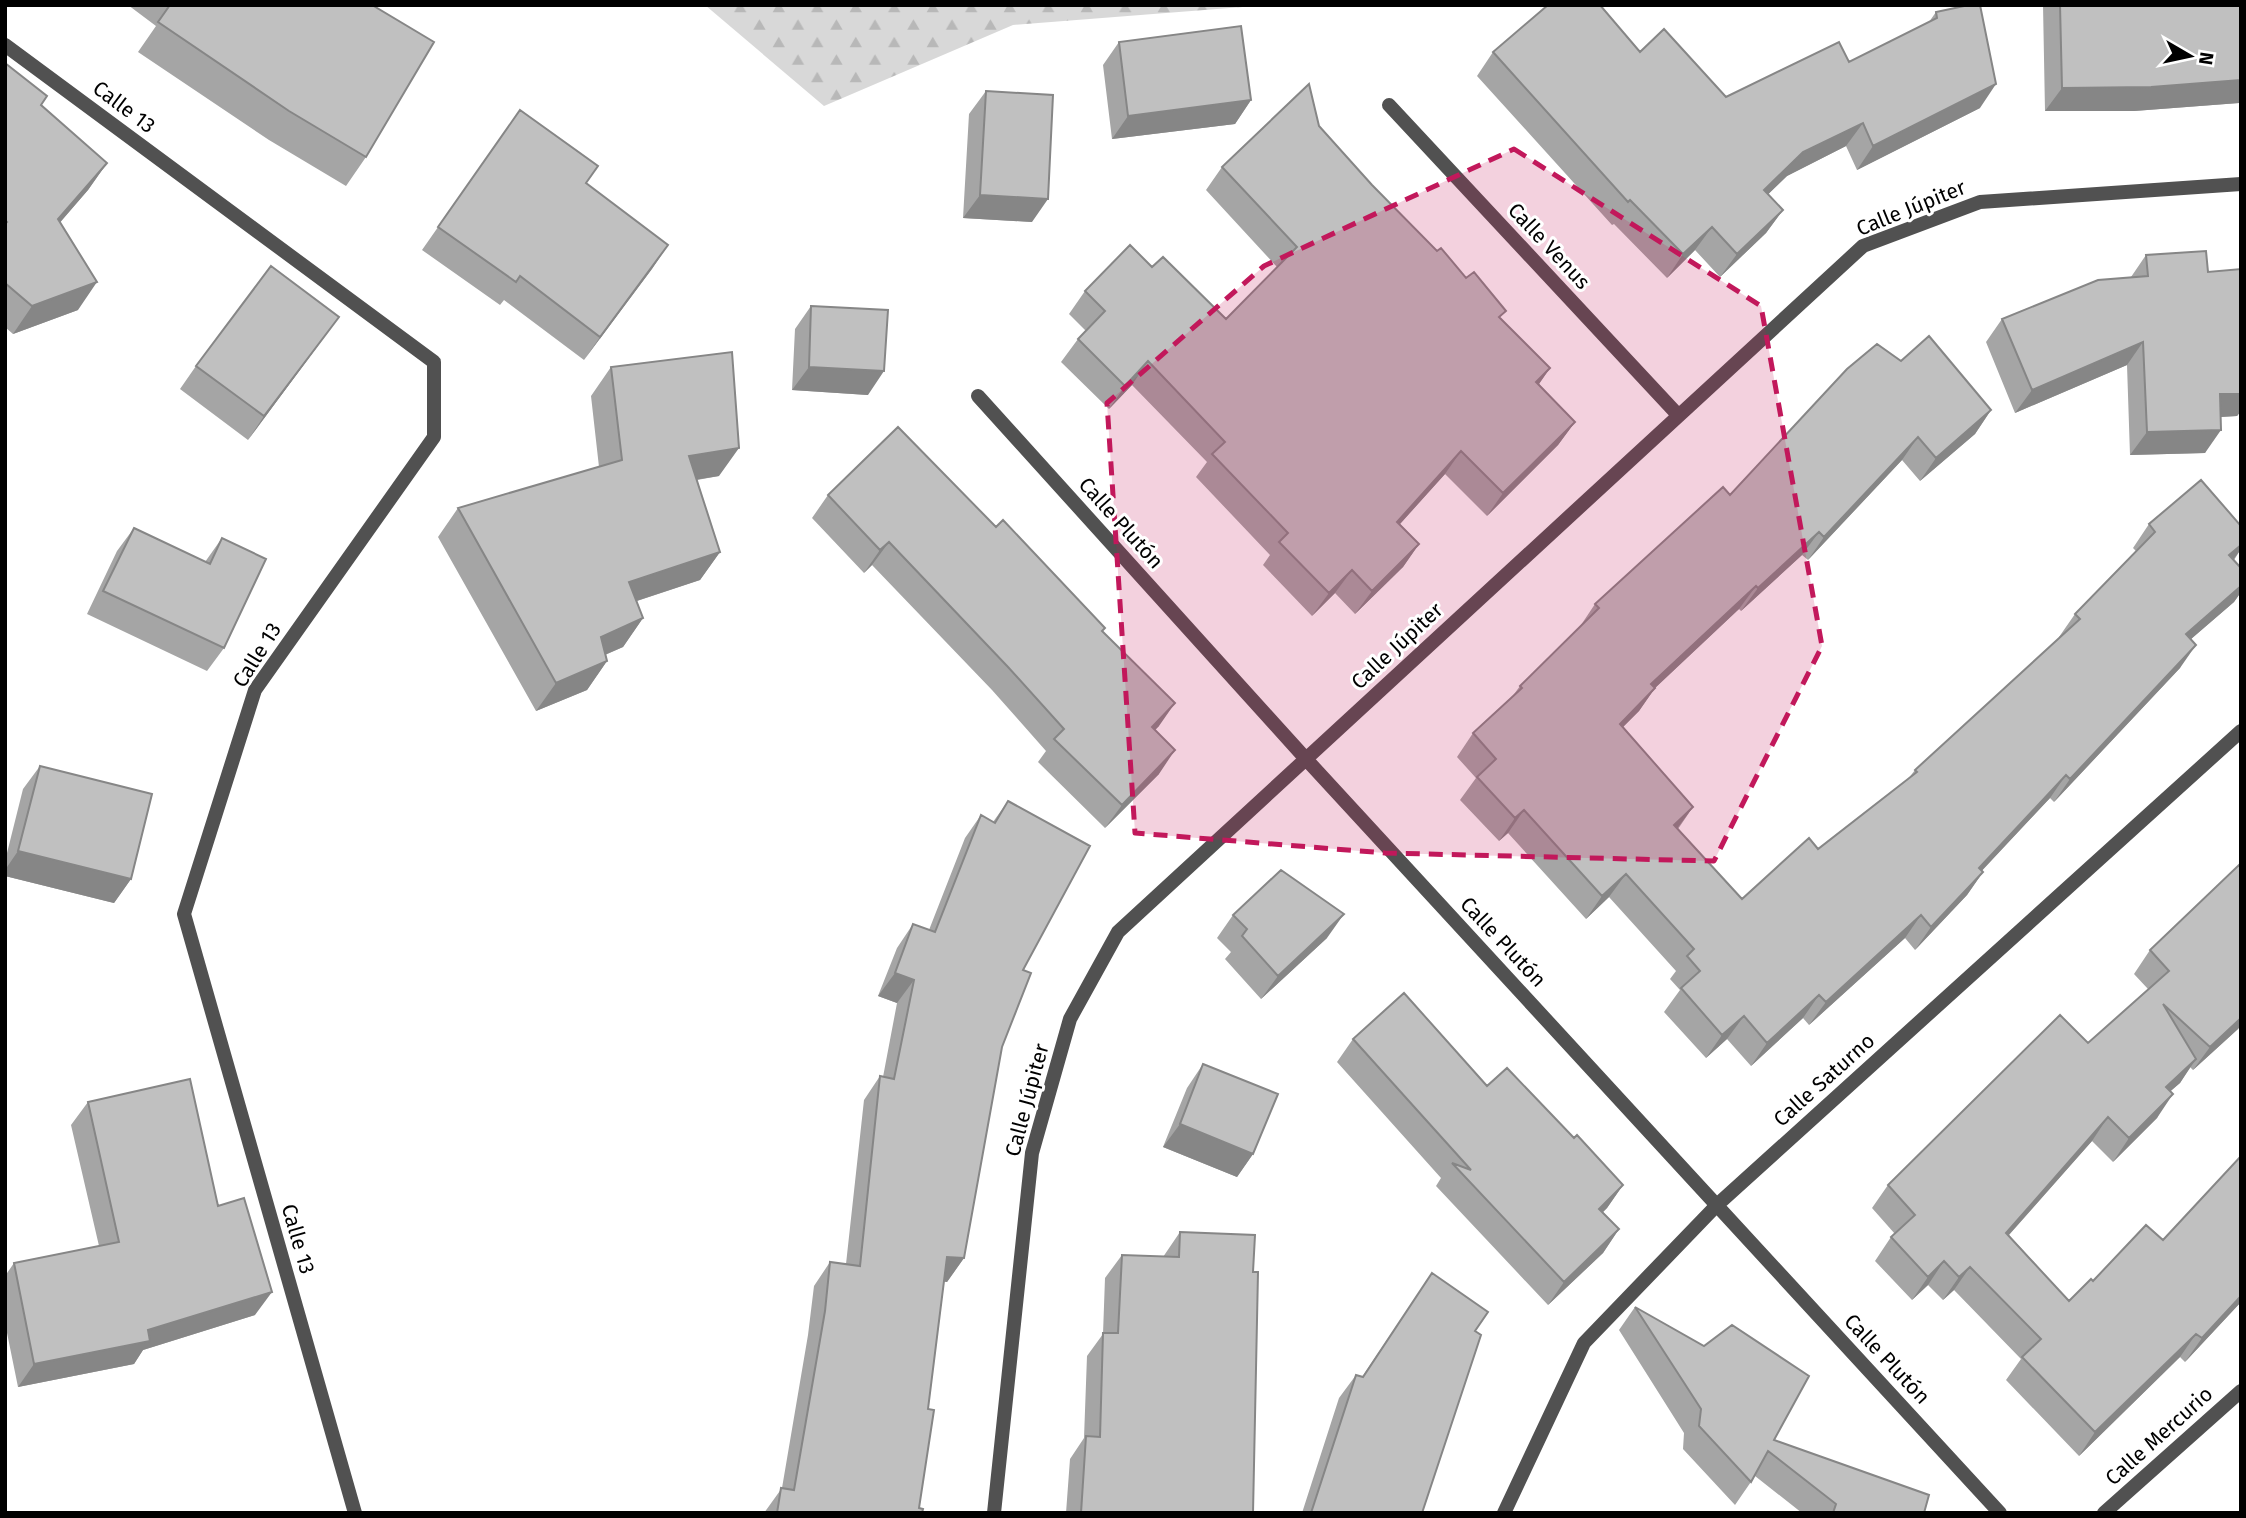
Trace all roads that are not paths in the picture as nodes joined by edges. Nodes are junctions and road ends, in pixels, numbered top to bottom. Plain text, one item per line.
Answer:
1 (5, 45) edge
2 (1389, 105) dead end
3 (2241, 184) edge
4 (978, 397) dead end
5 (1678, 415) junction
6 (2241, 731) edge
7 (1306, 759) junction
8 (1717, 1205) junction
9 (2241, 1391) edge
10 (355, 1513) edge
11 (994, 1513) edge
12 (1504, 1513) edge
13 (2000, 1513) edge
14 (2104, 1513) edge

1 - 10 street, Calle 13
2 - 5 street, Calle Venus
3 - 5 street, Calle Júpiter
4 - 7 street, Calle Plutón
5 - 7 street, Calle Júpiter
6 - 8 street, Calle Saturno
7 - 8 street, Calle Plutón
7 - 11 street, Calle Júpiter
8 - 12 street, Calle Saturno
8 - 13 street, Calle Plutón
9 - 14 street, Calle Mercurio

